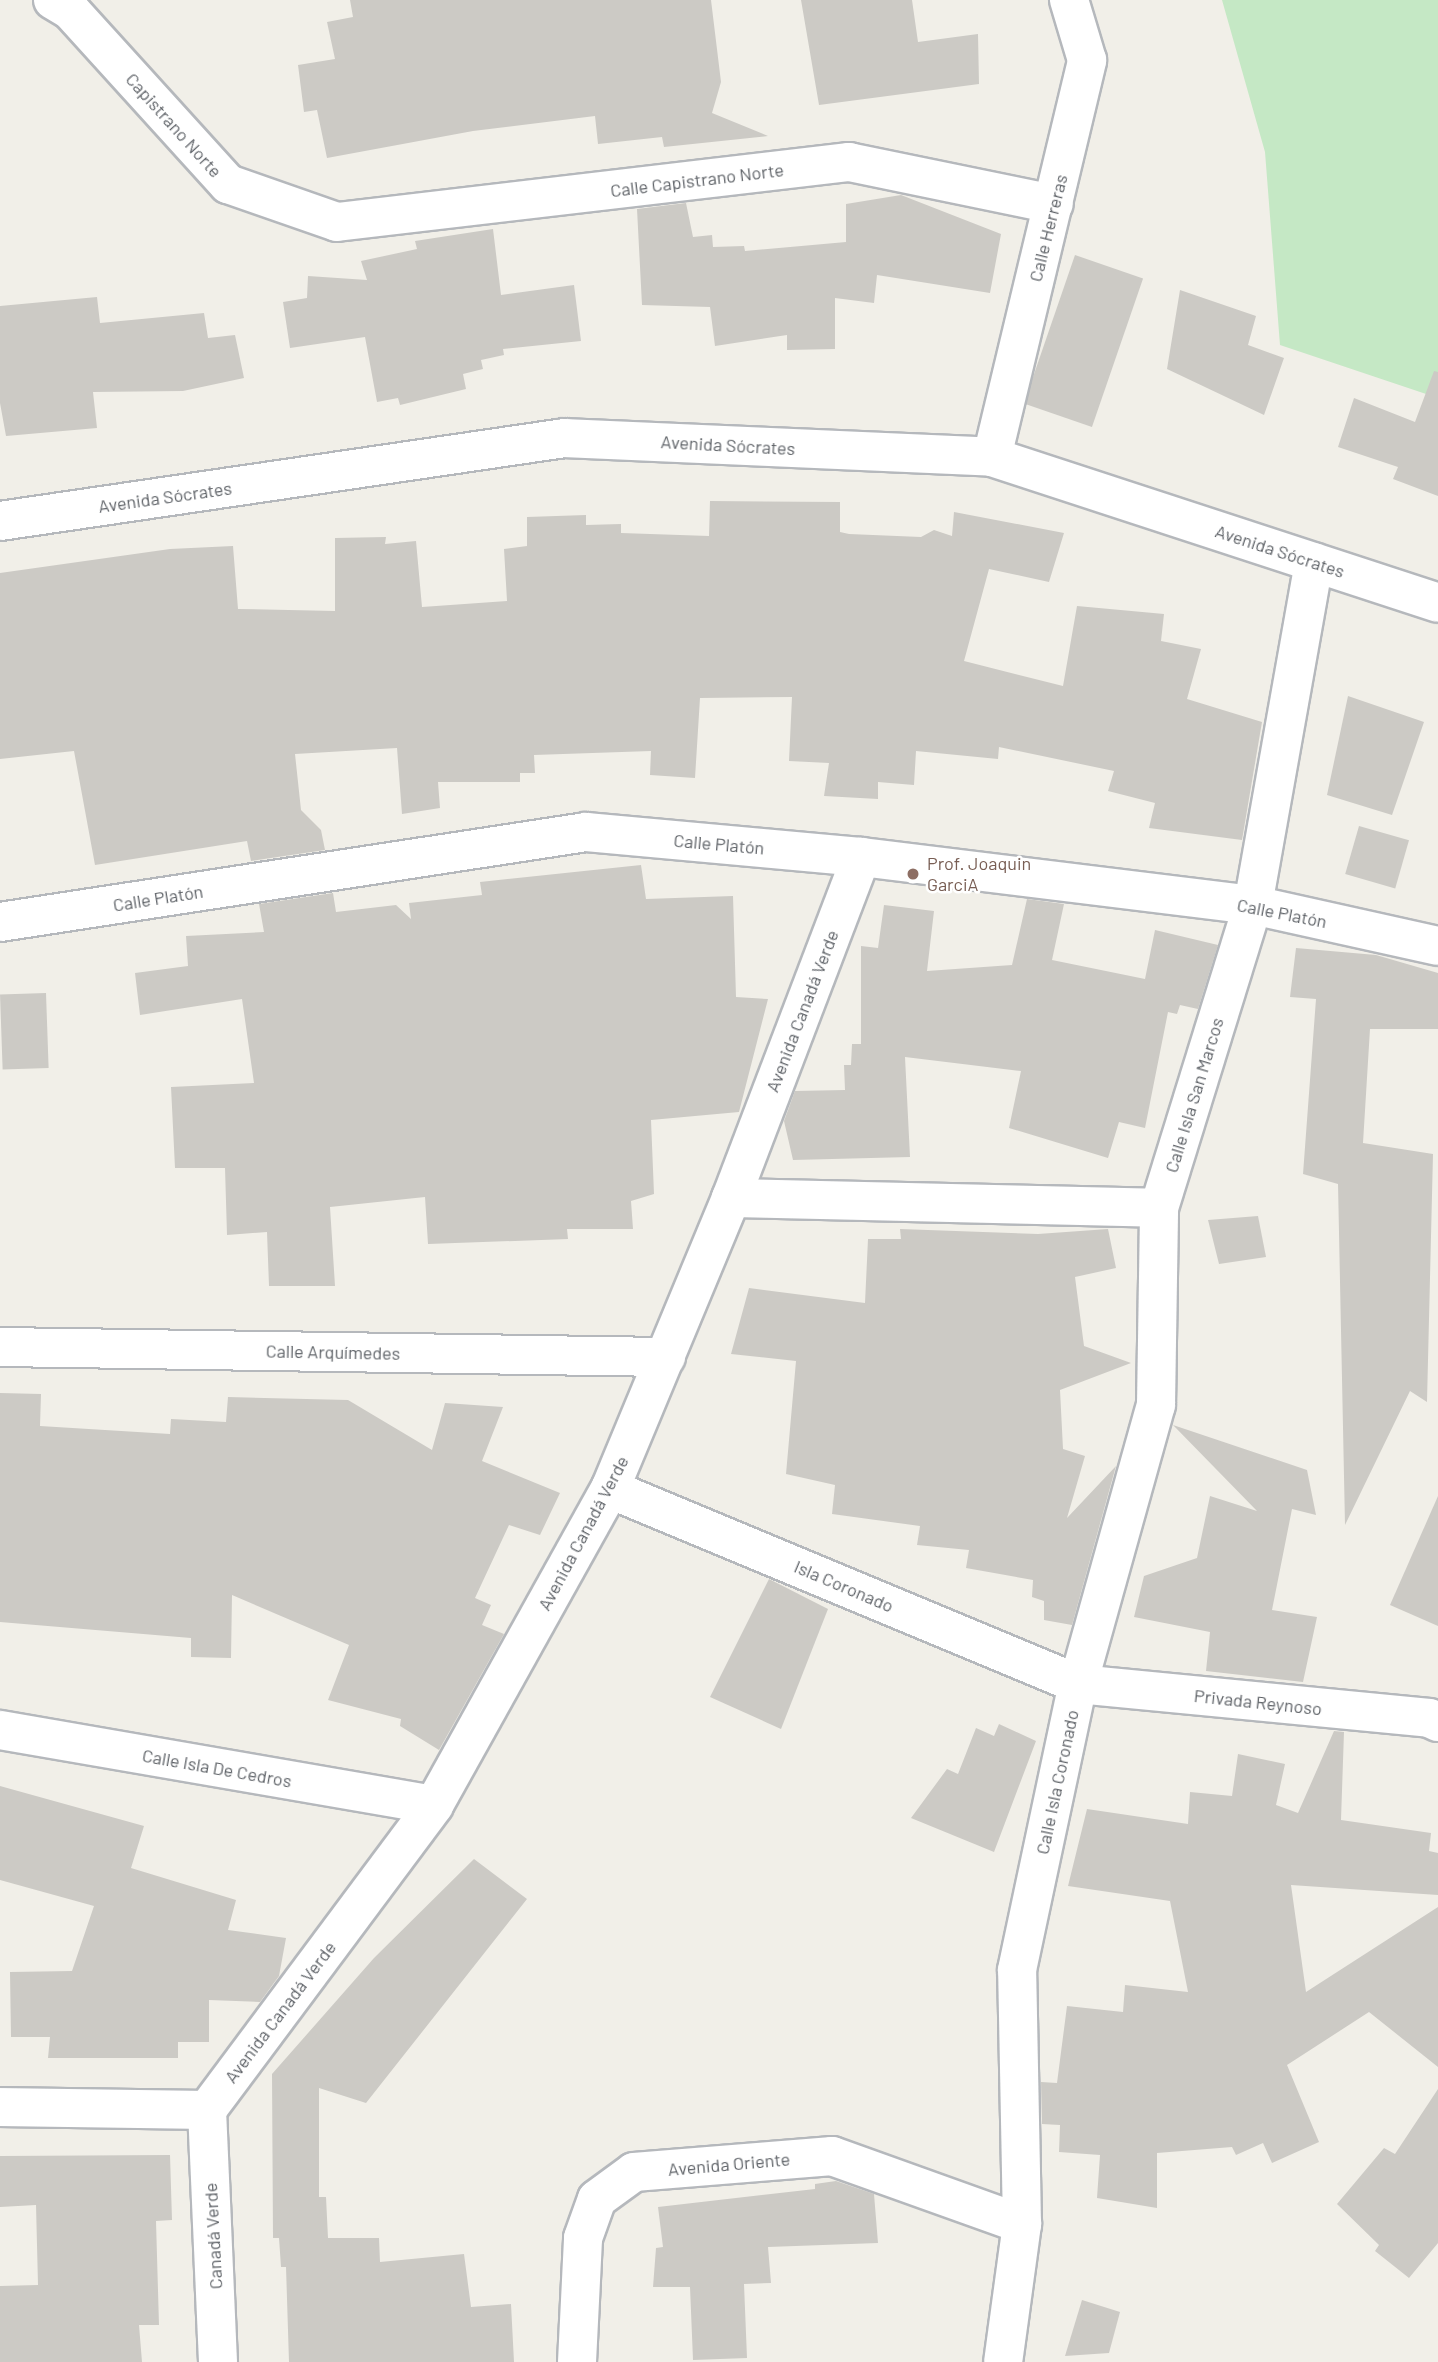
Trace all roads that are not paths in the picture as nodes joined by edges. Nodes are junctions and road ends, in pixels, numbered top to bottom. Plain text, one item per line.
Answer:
1 (1069, 0) edge
2 (75, 4) edge
3 (1054, 204) junction
4 (337, 222) joint
5 (992, 457) junction
6 (0, 521) edge
7 (1314, 562) junction
8 (1438, 603) edge
9 (861, 857) junction
10 (1253, 905) junction
11 (0, 922) edge
12 (1438, 946) edge
13 (731, 1198) junction
14 (1159, 1208) junction
15 (0, 1347) edge
16 (666, 1357) junction
17 (610, 1489) junction
18 (1078, 1684) junction
19 (1433, 1720) edge
20 (0, 1730) edge
21 (434, 1805) junction
22 (0, 2107) edge
23 (207, 2110) junction
24 (1023, 2224) junction
25 (218, 2362) edge
26 (577, 2362) edge
27 (1003, 2362) edge

1 - 3 street, Calle Herreras
2 - 4 street, Capistrano Norte
3 - 4 street, Calle Capistrano Norte
3 - 5 street, Calle Herreras
5 - 6 street, Avenida Sócrates
5 - 7 street, Avenida Sócrates
7 - 8 street, Avenida Sócrates
7 - 10 street, Calle Isla San Marcos
9 - 10 street, Calle Platón
9 - 11 street, Calle Platón
9 - 13 street, Avenida Canadá Verde
10 - 12 street, Calle Platón
10 - 14 street, Calle Isla San Marcos
13 - 14 street
13 - 16 street, Avenida Canadá Verde
14 - 18 street, Calle Isla Coronado
15 - 16 street, Calle Arquímedes
16 - 17 street, Avenida Canadá Verde
17 - 18 street, Isla Coronado
17 - 21 street, Avenida Canadá Verde
18 - 19 street, Privada Reynoso
18 - 24 street, Calle Isla Coronado
20 - 21 street, Calle Isla De Cedros
21 - 23 street, Avenida Canadá Verde
22 - 23 street
23 - 25 street, Canadá Verde
24 - 26 street, Avenida Oriente
24 - 27 street, Calle Isla Coronado

